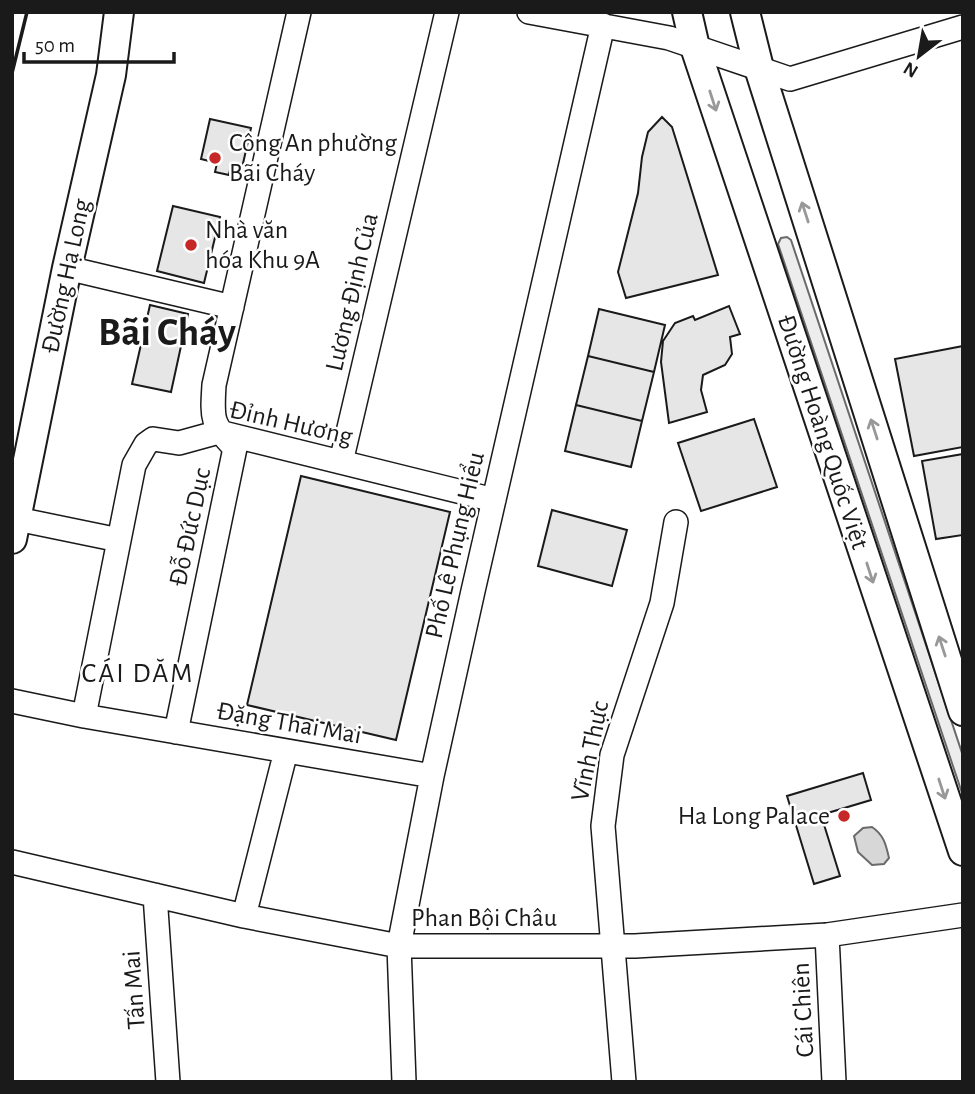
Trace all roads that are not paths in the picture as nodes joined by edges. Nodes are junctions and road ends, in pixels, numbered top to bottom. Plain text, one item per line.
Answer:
1 (119, 12) edge
2 (299, 12) edge
3 (447, 12) edge
4 (529, 12) edge
5 (687, 12) edge
6 (745, 12) edge
7 (603, 25) junction
8 (963, 27) edge
9 (695, 47) junction
10 (759, 68) junction
11 (67, 268) junction
12 (232, 307) junction
13 (219, 432) junction
14 (341, 462) junction
15 (19, 471) edge
16 (494, 500) junction
17 (676, 522) dead end
18 (15, 529) edge
19 (118, 540) junction
20 (12, 701) edge
21 (963, 711) edge
22 (84, 716) junction
23 (176, 732) junction
24 (286, 751) junction
25 (432, 776) junction
26 (963, 851) edge
27 (12, 862) edge
28 (155, 895) junction
29 (963, 915) edge
30 (244, 916) junction
31 (827, 935) junction
32 (399, 946) junction
33 (615, 947) junction
34 (169, 1082) edge
35 (404, 1082) edge
36 (624, 1082) edge
37 (834, 1082) edge

1 - 11 main road, Đường Hạ Long
2 - 12 street, Đỗ Đức Dục
3 - 14 street, Lương Định Của
4 - 7 street
5 - 9 main road, Đường Hoàng Quốc Việt
6 - 10 main road, Đường Hoàng Quốc Việt
7 - 9 street
7 - 16 street, Phố Lê Phụng Hiểu
8 - 10 street
9 - 10 street
9 -> 26 main road, Đường Hoàng Quốc Việt
21 -> 10 main road, Đường Hoàng Quốc Việt
11 - 12 street
11 - 15 main road, Đường Hạ Long
12 - 13 street, Đỗ Đức Dục
13 - 14 street, Đỉnh Hương
13 - 19 street, Đỉnh Hương
13 - 23 street, Đỗ Đức Dục
14 - 16 street, Đỉnh Hương
15 - 18 main road, Đường Hạ Long
16 - 25 street, Phố Lê Phụng Hiểu
17 - 33 street, Vĩnh Thực
18 - 19 street
19 - 22 street, Đỉnh Hương
20 - 22 street, Đặng Thai Mai
22 - 23 street, Đặng Thai Mai
23 - 24 street, Đặng Thai Mai
24 - 25 street, Đặng Thai Mai
24 - 30 street
25 - 32 street, Phố Lê Phụng Hiểu
27 - 28 street, Phan Bội Châu
28 - 30 street, Phan Bội Châu
28 - 34 street, Tấn Mai
29 - 31 street, Phan Bội Châu
30 - 32 street, Phan Bội Châu
31 - 33 street, Phan Bội Châu
31 - 37 street, Cái Chiên
32 - 33 street, Phan Bội Châu
32 - 35 street, Phố Lê Phụng Hiểu
33 - 36 street, Vĩnh Thực

